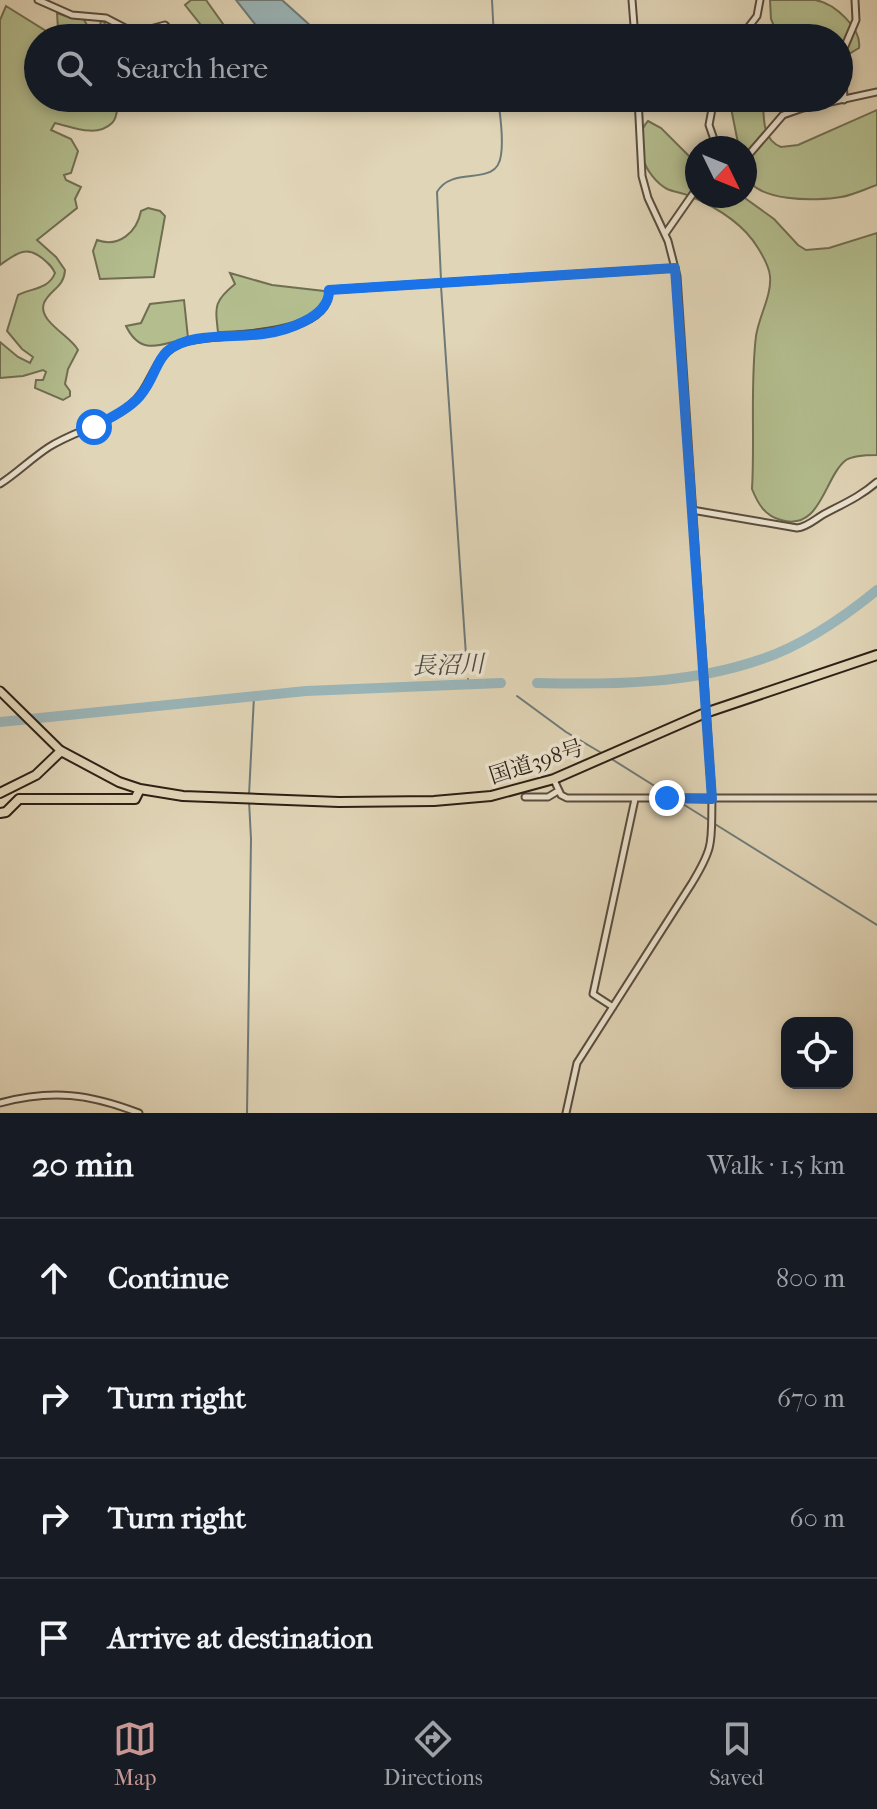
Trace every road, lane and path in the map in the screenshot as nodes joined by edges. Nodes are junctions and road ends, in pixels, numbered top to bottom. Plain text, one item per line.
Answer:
1 (38, 0) edge
2 (632, 0) edge
3 (760, 0) edge
4 (855, 0) edge
5 (118, 24) edge
6 (634, 24) edge
7 (751, 24) edge
8 (853, 27) edge
9 (877, 92) edge
10 (853, 98) edge
11 (639, 112) edge
12 (711, 112) edge
13 (795, 112) edge
14 (713, 136) edge
15 (757, 145) edge
16 (685, 205) edge
17 (665, 234) junction
18 (675, 268) junction
19 (877, 482) edge
20 (0, 484) edge
21 (692, 510) junction
22 (877, 655) edge
23 (0, 691) edge
24 (705, 713) junction
25 (61, 751) junction
26 (554, 779) junction
27 (140, 789) junction
28 (558, 791) junction
29 (0, 793) edge
30 (525, 797) dead end
31 (877, 798) edge
32 (635, 799) junction
33 (712, 799) junction
34 (0, 813) edge
35 (613, 1007) junction
36 (0, 1103) edge
37 (139, 1113) edge
38 (566, 1113) edge

1 - 5 street
2 - 6 street
3 - 7 street
4 - 8 street
9 - 10 street
11 - 17 street
12 - 14 street
13 - 15 street
16 - 17 street
17 - 18 street
18 - 20 street
18 - 21 street
19 - 21 street
21 - 24 street
22 - 24 highway, 国道398号
23 - 25 main road
24 - 26 highway, 国道398号
24 - 33 street
25 - 27 highway, 国道398号
25 - 29 highway
26 - 27 highway, 国道398号
26 - 28 street
27 - 34 highway, 国道398号
28 - 30 street
28 - 32 street
31 - 33 street
32 - 33 street
32 - 35 street
33 - 35 street
35 - 38 street
36 - 37 street

